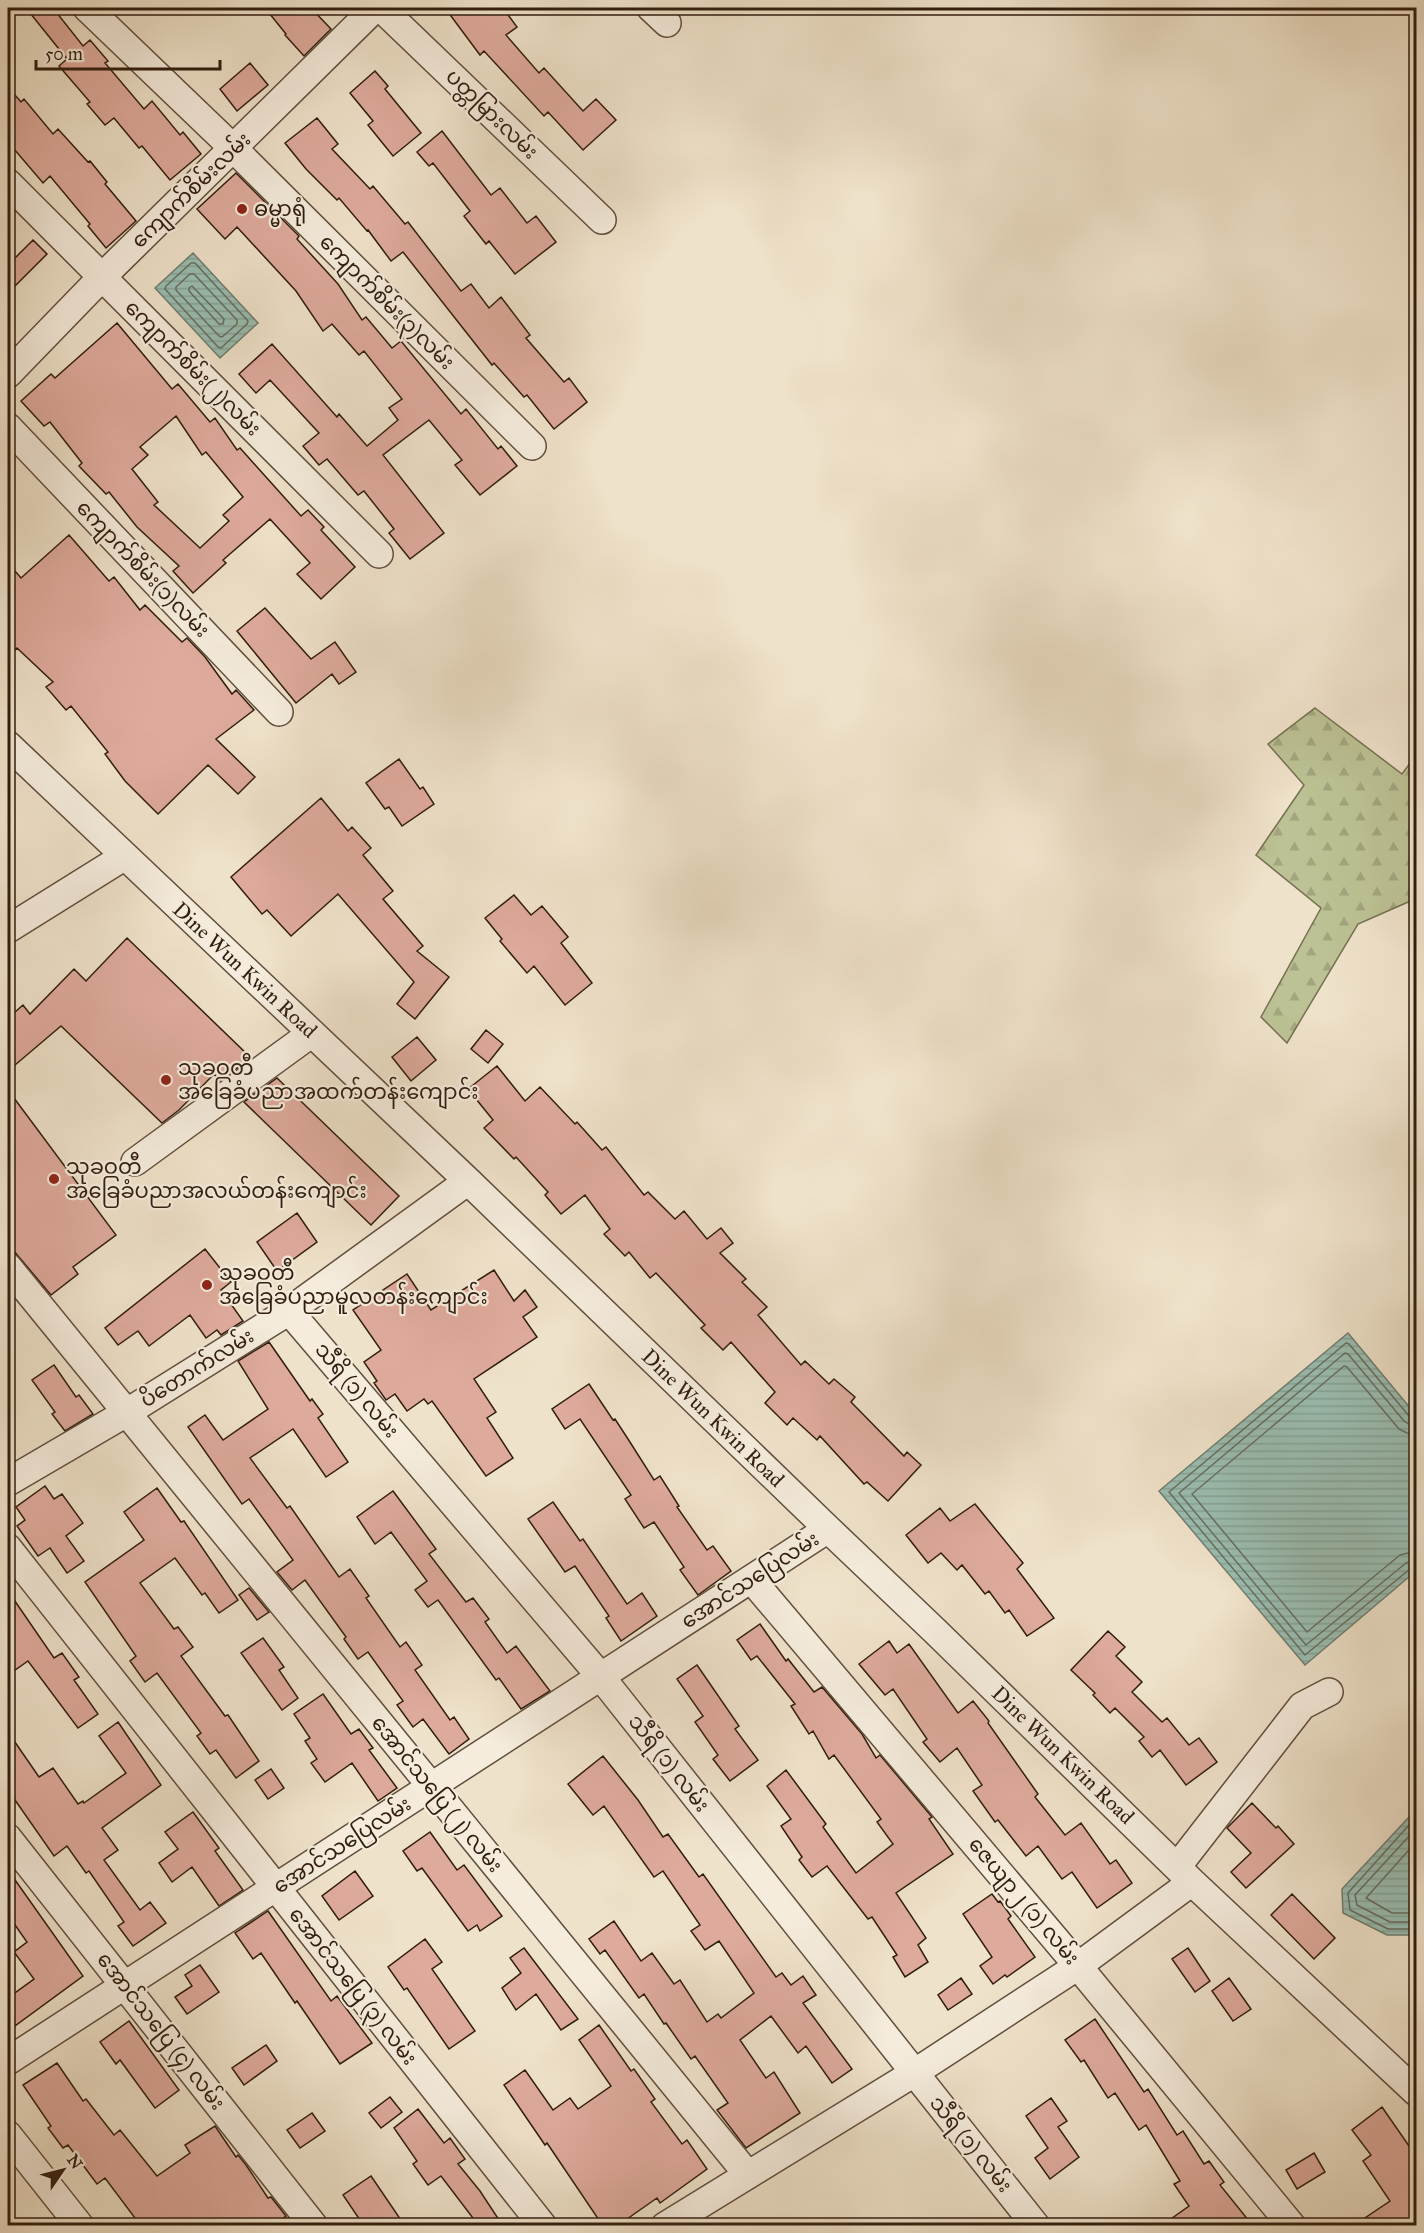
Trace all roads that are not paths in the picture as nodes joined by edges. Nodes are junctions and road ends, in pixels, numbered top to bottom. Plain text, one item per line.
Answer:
1 (87, 8) edge
2 (375, 8) edge
3 (381, 8) edge
4 (234, 149) junction
5 (8, 183) edge
6 (602, 220) dead end
7 (102, 277) junction
8 (8, 374) edge
9 (8, 427) edge
10 (532, 446) dead end
11 (379, 554) dead end
12 (279, 712) dead end
13 (8, 745) edge
14 (125, 856) junction
15 (8, 929) edge
16 (312, 1033) junction
17 (135, 1162) dead end
18 (468, 1181) junction
19 (8, 1267) edge
20 (289, 1311) junction
21 (126, 1413) junction
22 (8, 1482) edge
23 (828, 1529) junction
24 (8, 1548) edge
25 (752, 1580) junction
26 (601, 1677) junction
27 (1329, 1692) dead end
28 (432, 1788) junction
29 (8, 1838) edge
30 (1185, 1874) junction
31 (276, 1888) junction
32 (1078, 1966) junction
33 (125, 1986) junction
34 (8, 2061) edge
35 (914, 2073) junction
36 (1416, 2091) edge
37 (8, 2135) edge
38 (748, 2175) junction
39 (80, 2226) edge
40 (314, 2226) edge
41 (543, 2226) edge
42 (665, 2226) edge
43 (1036, 2226) edge
44 (1293, 2226) edge

1 - 4 street, ကျောက်စိမ်း(၃)လမ်း
2 - 4 street, ကျောက်စိမ်းလမ်း
3 - 6 street, ပတ္တမြားလမ်း
4 - 7 street, ကျောက်စိမ်းလမ်း
4 - 10 street, ကျောက်စိမ်း(၃)လမ်း
5 - 7 street, ကျောက်စိမ်း(၂)လမ်း
7 - 8 street, ကျောက်စိမ်းလမ်း
7 - 11 street, ကျောက်စိမ်း(၂)လမ်း
9 - 12 street, ကျောက်စိမ်း(၁)လမ်း
13 - 14 street, Dine Wun Kwin Road
14 - 15 street
14 - 16 street, Dine Wun Kwin Road
16 - 17 street
16 - 18 street, Dine Wun Kwin Road
18 - 20 street, ပိတောက်လမ်း
18 - 23 street, Dine Wun Kwin Road
19 - 21 street, အောင်သပြေ (၂) လမ်း
20 - 21 street, ပိတောက်လမ်း
20 - 26 street, သီရိ (၁) လမ်း
21 - 22 street, ပိတောက်လမ်း
21 - 28 street, အောင်သပြေ (၂) လမ်း
23 - 25 street, အောင်သပြေလမ်း
23 - 30 street, Dine Wun Kwin Road
24 - 31 street, အောင်သပြေ (၃) လမ်း
25 - 26 street, အောင်သပြေလမ်း
25 - 32 street, ဇေယျာ၂ (၁) လမ်း
26 - 28 street, အောင်သပြေလမ်း
26 - 35 street, သီရိ (၁) လမ်း
27 - 30 street
28 - 31 street, အောင်သပြေလမ်း
28 - 38 street, အောင်သပြေ (၂) လမ်း
29 - 33 street, အောင်သပြေ (၄) လမ်း
30 - 32 street
30 - 36 street, Dine Wun Kwin Road
31 - 33 street, အောင်သပြေလမ်း
31 - 41 street, အောင်သပြေ (၃) လမ်း
32 - 35 street
32 - 44 street, ဇေယျာ၂ (၁) လမ်း
33 - 34 street, အောင်သပြေလမ်း
33 - 40 street, အောင်သပြေ (၄) လမ်း
35 - 38 street
35 - 43 street, သီရိ (၁) လမ်း
37 - 39 street
38 - 42 street

